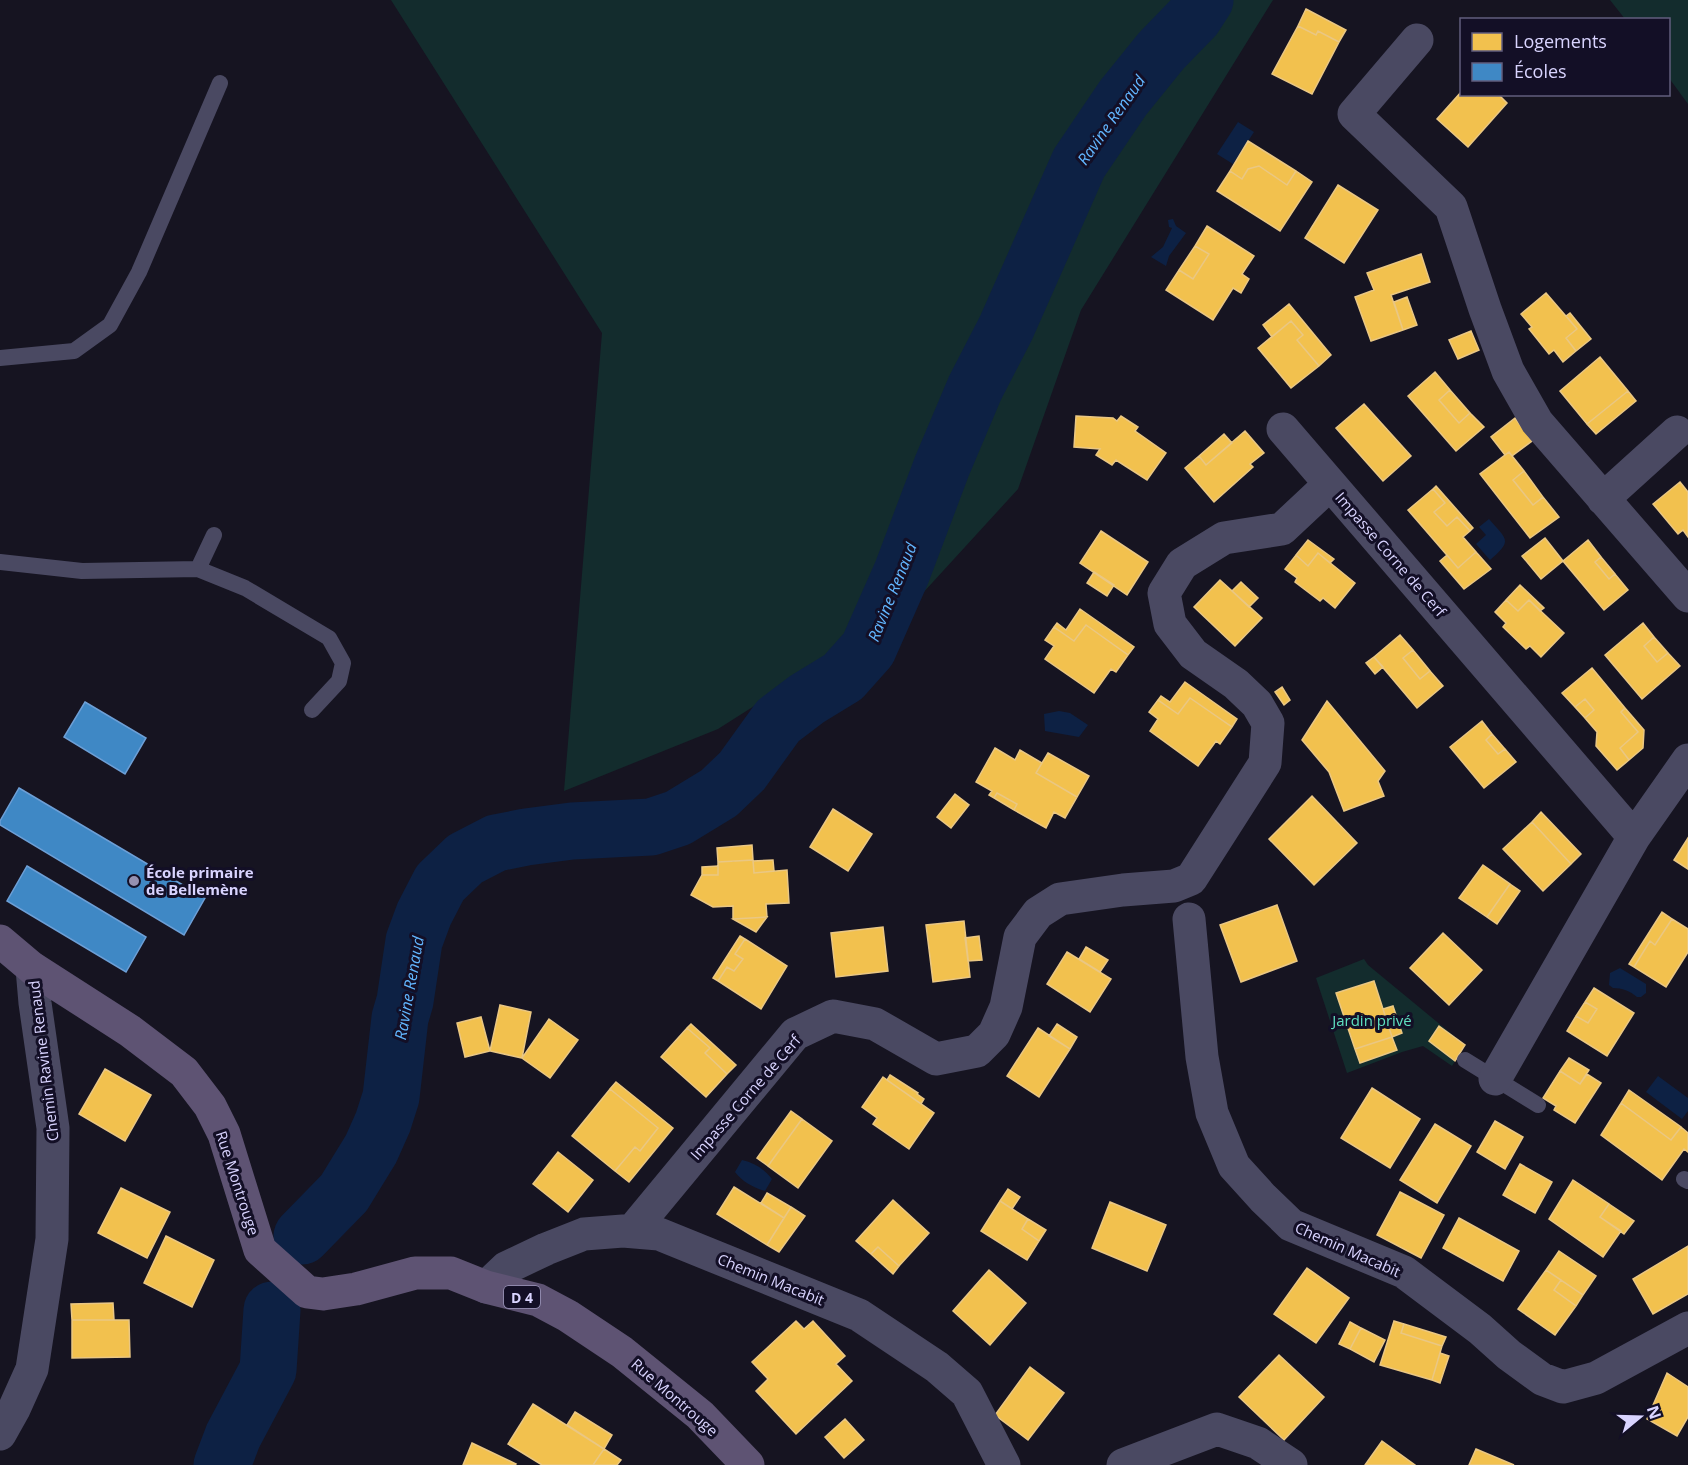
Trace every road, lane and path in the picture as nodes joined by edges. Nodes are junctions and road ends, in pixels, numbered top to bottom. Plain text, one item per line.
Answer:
1 (1417, 40) dead end
2 (220, 83) dead end
3 (0, 358) edge
4 (1283, 429) dead end
5 (1677, 432) dead end
6 (1330, 484) junction
7 (1603, 499) junction
8 (214, 535) dead end
9 (0, 562) edge
10 (198, 569) junction
11 (1688, 596) edge
12 (312, 710) dead end
13 (1688, 760) edge
14 (1634, 837) junction
15 (1189, 919) dead end
16 (0, 941) edge
17 (32, 968) junction
18 (1465, 1060) dead end
19 (1495, 1079) junction
20 (1538, 1105) dead end
21 (632, 1231) junction
22 (486, 1287) junction
23 (1688, 1328) edge
24 (0, 1434) edge
25 (748, 1465) edge
26 (1004, 1465) edge
27 (1123, 1465) edge
28 (1291, 1465) edge

1 - 7 street
2 - 3 lane
4 - 6 street
5 - 7 street
6 - 14 street, Impasse Corne de Cerf
6 - 21 street, Impasse Corne de Cerf
7 - 11 street
8 - 10 lane
9 - 10 lane
10 - 12 lane
13 - 14 street
14 - 19 street
15 - 23 street, Chemin Macabit
16 - 17 main road, Rue Montrouge / D 4
17 - 22 main road, Rue Montrouge / D 4
17 - 24 street, Chemin Ravine Renaud
18 - 19 lane
19 - 20 lane
21 - 22 street, Chemin Macabit
21 - 26 street, Chemin Macabit
22 - 25 main road, Rue Montrouge / D 4
27 - 28 street

